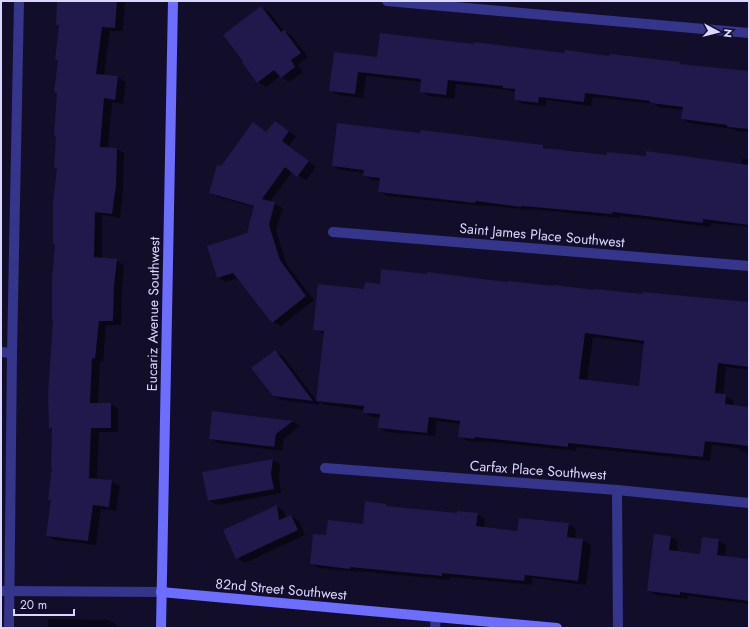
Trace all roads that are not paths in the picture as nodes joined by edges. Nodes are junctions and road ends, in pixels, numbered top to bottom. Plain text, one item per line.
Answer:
1 (19, 1) edge
2 (173, 1) edge
3 (387, 1) edge
4 (749, 33) edge
5 (333, 232) dead end
6 (749, 266) edge
7 (1, 352) edge
8 (12, 352) junction
9 (325, 468) dead end
10 (617, 490) junction
11 (749, 503) edge
12 (5, 591) edge
13 (161, 592) junction
14 (436, 617) junction
15 (9, 628) edge
16 (161, 628) edge
17 (435, 628) edge
18 (557, 628) edge
19 (618, 628) edge

1 - 8 street
2 - 13 street, Eucariz Avenue Southwest
3 - 4 street
5 - 6 street, Saint James Place Southwest
7 - 8 street
8 - 12 street
9 - 10 street, Carfax Place Southwest
10 - 11 street, Carfax Place Southwest
10 - 19 street
12 - 13 street, 82nd Street Southwest
12 - 15 street
13 - 14 street, 82nd Street Southwest
13 - 16 street, Eucariz Avenue Southwest
14 - 17 street
14 - 18 street, 82nd Street Southwest

